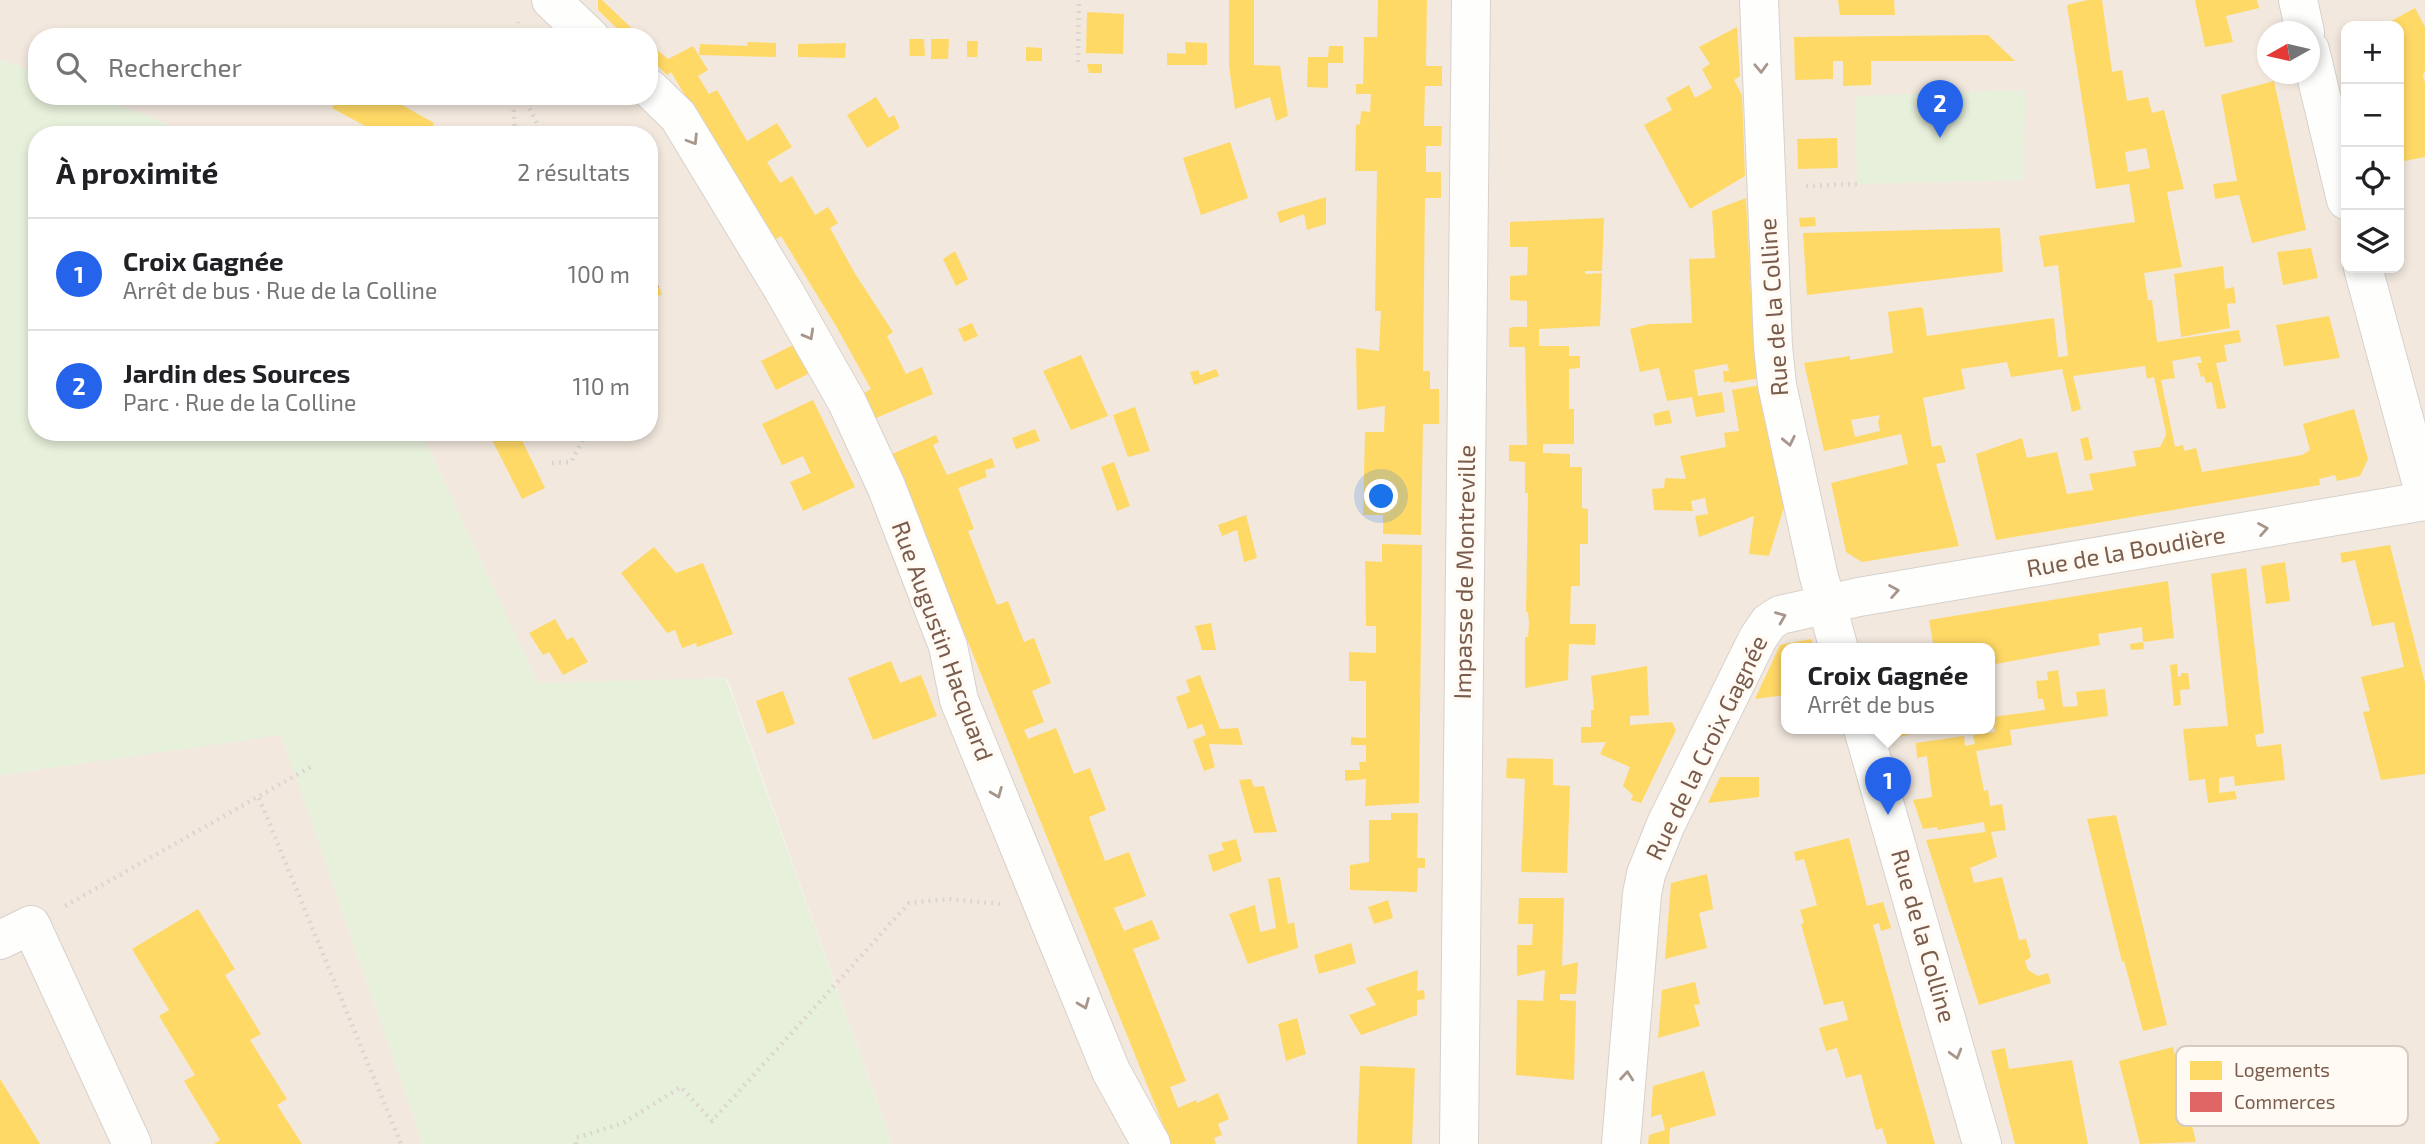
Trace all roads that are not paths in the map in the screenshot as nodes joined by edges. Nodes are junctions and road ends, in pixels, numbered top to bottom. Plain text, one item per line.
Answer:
1 (551, 0) edge
2 (1471, 0) edge
3 (1759, 0) edge
4 (581, 28) edge
5 (2317, 84) edge
6 (658, 97) edge
7 (2341, 180) edge
8 (2364, 273) edge
9 (2425, 499) edge
10 (1827, 605) junction
11 (1837, 643) edge
12 (1864, 734) edge
13 (15, 933) edge
14 (132, 1144) edge
15 (1151, 1144) edge
16 (1459, 1144) edge
17 (1621, 1144) edge
18 (1982, 1144) edge

1 - 4 street
2 - 16 street, Impasse de Montreville
3 -> 10 street, Rue de la Colline
5 - 7 street
6 -> 15 street, Rue Augustin Hacquard
8 - 9 street
10 -> 9 street, Rue de la Boudière
10 - 11 street, Rue de la Colline
17 -> 10 street, Rue de la Croix Gagnée
12 -> 18 street, Rue de la Colline
13 - 14 street

